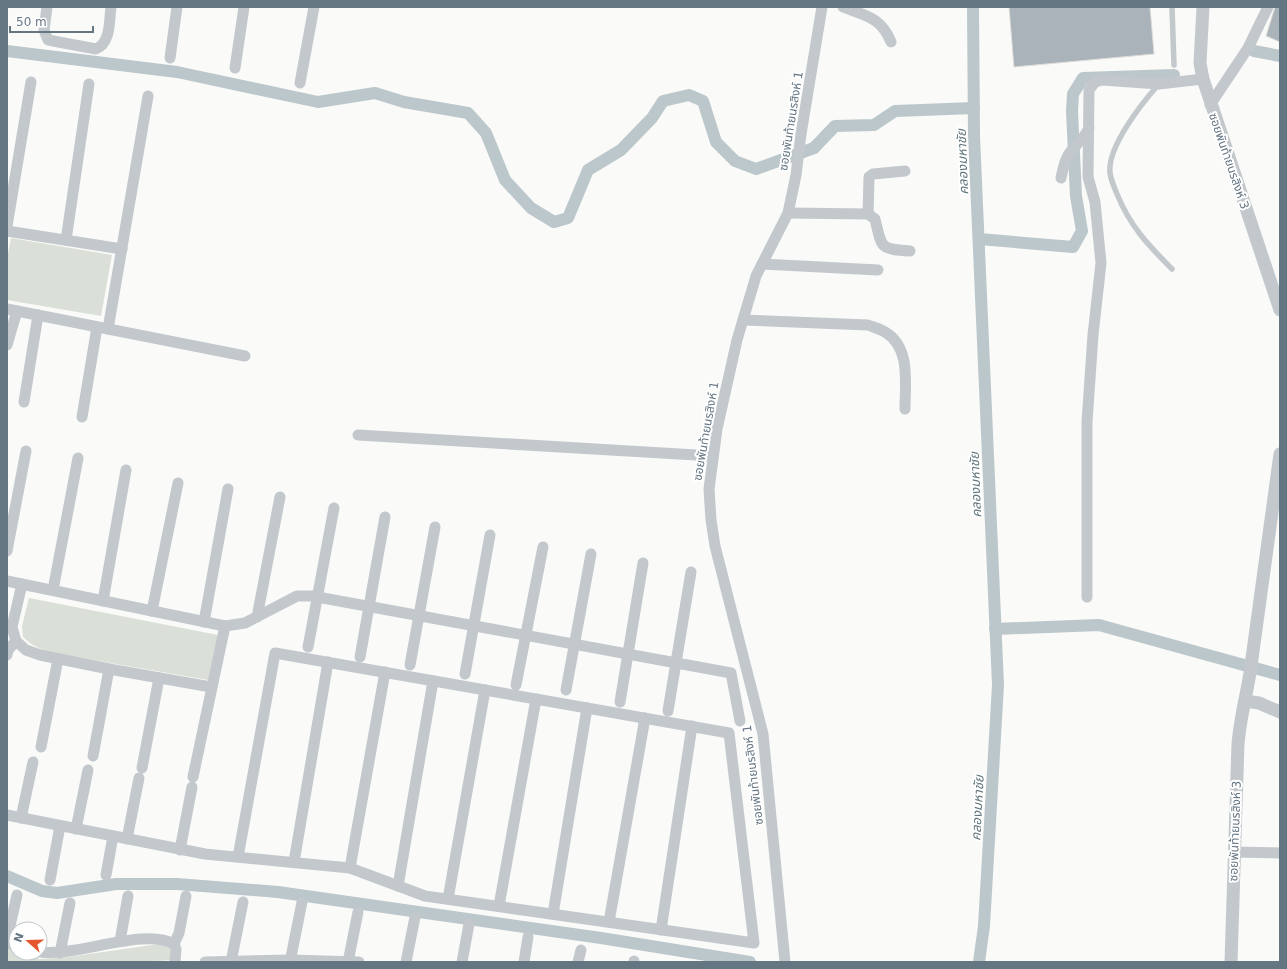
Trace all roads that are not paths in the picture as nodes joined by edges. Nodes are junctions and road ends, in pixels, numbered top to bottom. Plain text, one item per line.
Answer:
1 (47, 7) edge
2 (111, 7) edge
3 (177, 7) edge
4 (244, 7) edge
5 (314, 7) edge
6 (822, 7) edge
7 (843, 7) edge
8 (1172, 7) edge
9 (1203, 7) edge
10 (1268, 7) edge
11 (891, 42) dead end
12 (170, 58) dead end
13 (1174, 65) dead end
14 (235, 68) dead end
15 (1203, 79) junction
16 (30, 82) dead end
17 (300, 83) dead end
18 (90, 84) dead end
19 (1159, 84) junction
20 (148, 96) dead end
21 (1210, 105) junction
22 (1090, 128) junction
23 (905, 171) dead end
24 (1060, 178) dead end
25 (788, 213) junction
26 (868, 214) junction
27 (7, 226) edge
28 (7, 231) edge
29 (66, 240) junction
30 (122, 249) junction
31 (910, 251) dead end
32 (762, 264) junction
33 (1172, 269) dead end
34 (878, 270) dead end
35 (12, 310) edge
36 (1280, 310) edge
37 (38, 315) junction
38 (743, 320) junction
39 (103, 328) junction
40 (7, 345) edge
41 (245, 356) dead end
42 (24, 402) dead end
43 (906, 409) dead end
44 (82, 416) dead end
45 (358, 435) dead end
46 (26, 451) dead end
47 (1280, 454) edge
48 (713, 456) junction
49 (78, 458) dead end
50 (126, 470) dead end
51 (178, 483) dead end
52 (228, 489) dead end
53 (280, 497) dead end
54 (334, 508) dead end
55 (385, 517) dead end
56 (435, 527) dead end
57 (490, 535) dead end
58 (8, 540) edge
59 (543, 547) dead end
60 (7, 551) edge
61 (591, 554) dead end
62 (643, 563) dead end
63 (691, 572) dead end
64 (7, 581) edge
65 (22, 584) junction
66 (53, 590) junction
67 (1087, 596) dead end
68 (317, 597) junction
69 (103, 601) junction
70 (369, 606) junction
71 (152, 611) junction
72 (419, 616) junction
73 (257, 617) junction
74 (204, 622) junction
75 (225, 626) junction
76 (474, 626) junction
77 (9, 627) edge
78 (526, 635) junction
79 (16, 641) junction
80 (575, 644) junction
81 (308, 647) dead end
82 (628, 654) junction
83 (7, 655) edge
84 (360, 657) dead end
85 (58, 659) junction
86 (328, 662) junction
87 (676, 662) junction
88 (410, 665) dead end
89 (109, 669) junction
90 (385, 672) junction
91 (465, 674) dead end
92 (159, 678) junction
93 (433, 681) junction
94 (516, 685) dead end
95 (211, 687) junction
96 (485, 690) junction
97 (566, 690) dead end
98 (536, 699) junction
99 (1245, 701) junction
100 (620, 702) dead end
101 (587, 708) junction
102 (668, 710) dead end
103 (1280, 712) edge
104 (645, 718) junction
105 (740, 721) dead end
106 (692, 726) junction
107 (41, 747) dead end
108 (93, 756) dead end
109 (33, 762) dead end
110 (88, 770) dead end
111 (8, 818) edge
112 (21, 818) junction
113 (60, 826) junction
114 (76, 829) junction
115 (113, 836) junction
116 (127, 839) junction
117 (180, 850) junction
118 (1234, 852) junction
119 (1280, 853) edge
120 (238, 857) junction
121 (294, 862) junction
122 (350, 868) junction
123 (106, 875) dead end
124 (50, 880) dead end
125 (398, 886) junction
126 (17, 895) dead end
127 (128, 896) dead end
128 (186, 896) dead end
129 (448, 899) junction
130 (243, 902) dead end
131 (302, 902) dead end
132 (70, 903) dead end
133 (500, 906) junction
134 (358, 912) dead end
135 (553, 914) junction
136 (415, 917) dead end
137 (609, 922) junction
138 (469, 924) dead end
139 (661, 930) junction
140 (528, 937) dead end
141 (7, 939) edge
142 (120, 941) junction
143 (174, 944) junction
144 (581, 950) dead end
145 (48, 952) edge
146 (60, 953) junction
147 (785, 957) edge
148 (290, 961) edge
149 (174, 962) edge
150 (205, 962) edge
151 (231, 962) edge
152 (352, 962) edge
153 (406, 962) edge
154 (462, 962) edge
155 (524, 962) edge
156 (578, 962) edge
157 (1231, 962) edge

1 - 2 street
3 - 12 street
4 - 14 street
5 - 17 street
6 - 25 street, ซอยพันท้ายนรสิงห์ 1
7 - 11 street
8 - 13 lane
9 - 15 street, ซอยพันท้ายนรสิงห์ 3
10 - 21 street
15 - 19 street
15 - 21 street, ซอยพันท้ายนรสิงห์ 3
16 - 27 street
18 - 29 street
19 - 22 street
19 - 33 lane
20 - 30 street
21 - 36 street, ซอยพันท้ายนรสิงห์ 3
22 - 24 street
22 - 67 street
23 - 26 street
25 - 26 street
25 - 32 street, ซอยพันท้ายนรสิงห์ 1
26 - 31 street
28 - 29 street
29 - 30 street
30 - 39 street
32 - 34 street
32 - 38 street, ซอยพันท้ายนรสิงห์ 1
35 - 37 street
35 - 40 street
37 - 39 street
37 - 42 street
38 - 43 street
38 - 48 street, ซอยพันท้ายนรสิงห์ 1
39 - 41 street
39 - 44 street
45 - 48 street
46 - 58 street
47 - 99 street, ซอยพันท้ายนรสิงห์ 3
48 - 147 street, ซอยพันท้ายนรสิงห์ 1
49 - 66 street
50 - 69 street
51 - 71 street
52 - 74 street
53 - 73 street
54 - 68 street
55 - 70 street
56 - 72 street
57 - 76 street
58 - 60 street
59 - 78 street
61 - 80 street
62 - 82 street
63 - 87 street
64 - 65 street
65 - 66 street
65 - 77 street
66 - 69 street
68 - 70 street
68 - 73 street
68 - 81 street
69 - 71 street
70 - 72 street
70 - 84 street
71 - 74 street
72 - 76 street
72 - 88 street
73 - 75 street
74 - 75 street
75 - 95 street
76 - 78 street
76 - 91 street
77 - 79 street
78 - 80 street
78 - 94 street
79 - 83 street
79 - 85 street
80 - 82 street
80 - 97 street
82 - 87 street
82 - 100 street
85 - 89 street
85 - 107 street
86 - 90 street
86 - 120 street
86 - 121 street
87 - 102 street
87 - 105 street
89 - 92 street
89 - 108 street
90 - 93 street
90 - 122 street
92 - 95 street
92 - 116 street
93 - 96 street
93 - 125 street
95 - 117 street
96 - 98 street
96 - 129 street
98 - 101 street
98 - 133 street
99 - 103 street
99 - 118 street, ซอยพันท้ายนรสิงห์ 3
101 - 104 street
101 - 135 street
104 - 106 street
104 - 137 street
106 - 139 street
106 - 139 street
109 - 112 street
110 - 114 street
111 - 112 street
112 - 113 street
113 - 114 street
113 - 124 street
114 - 115 street
115 - 116 street
115 - 123 street
116 - 117 street
117 - 120 street
118 - 119 street
118 - 157 street, ซอยพันท้ายนรสิงห์ 3
120 - 121 street
121 - 122 street
122 - 125 street
125 - 129 street
126 - 141 street
127 - 142 street
128 - 143 street
129 - 133 street
130 - 151 street
131 - 148 street
132 - 146 street
133 - 135 street
134 - 152 street
135 - 137 street
136 - 153 street
137 - 139 street
138 - 154 street
140 - 155 street
142 - 143 street
142 - 146 street
143 - 149 street
144 - 156 street
145 - 146 street
148 - 151 street
148 - 152 street
150 - 151 street

